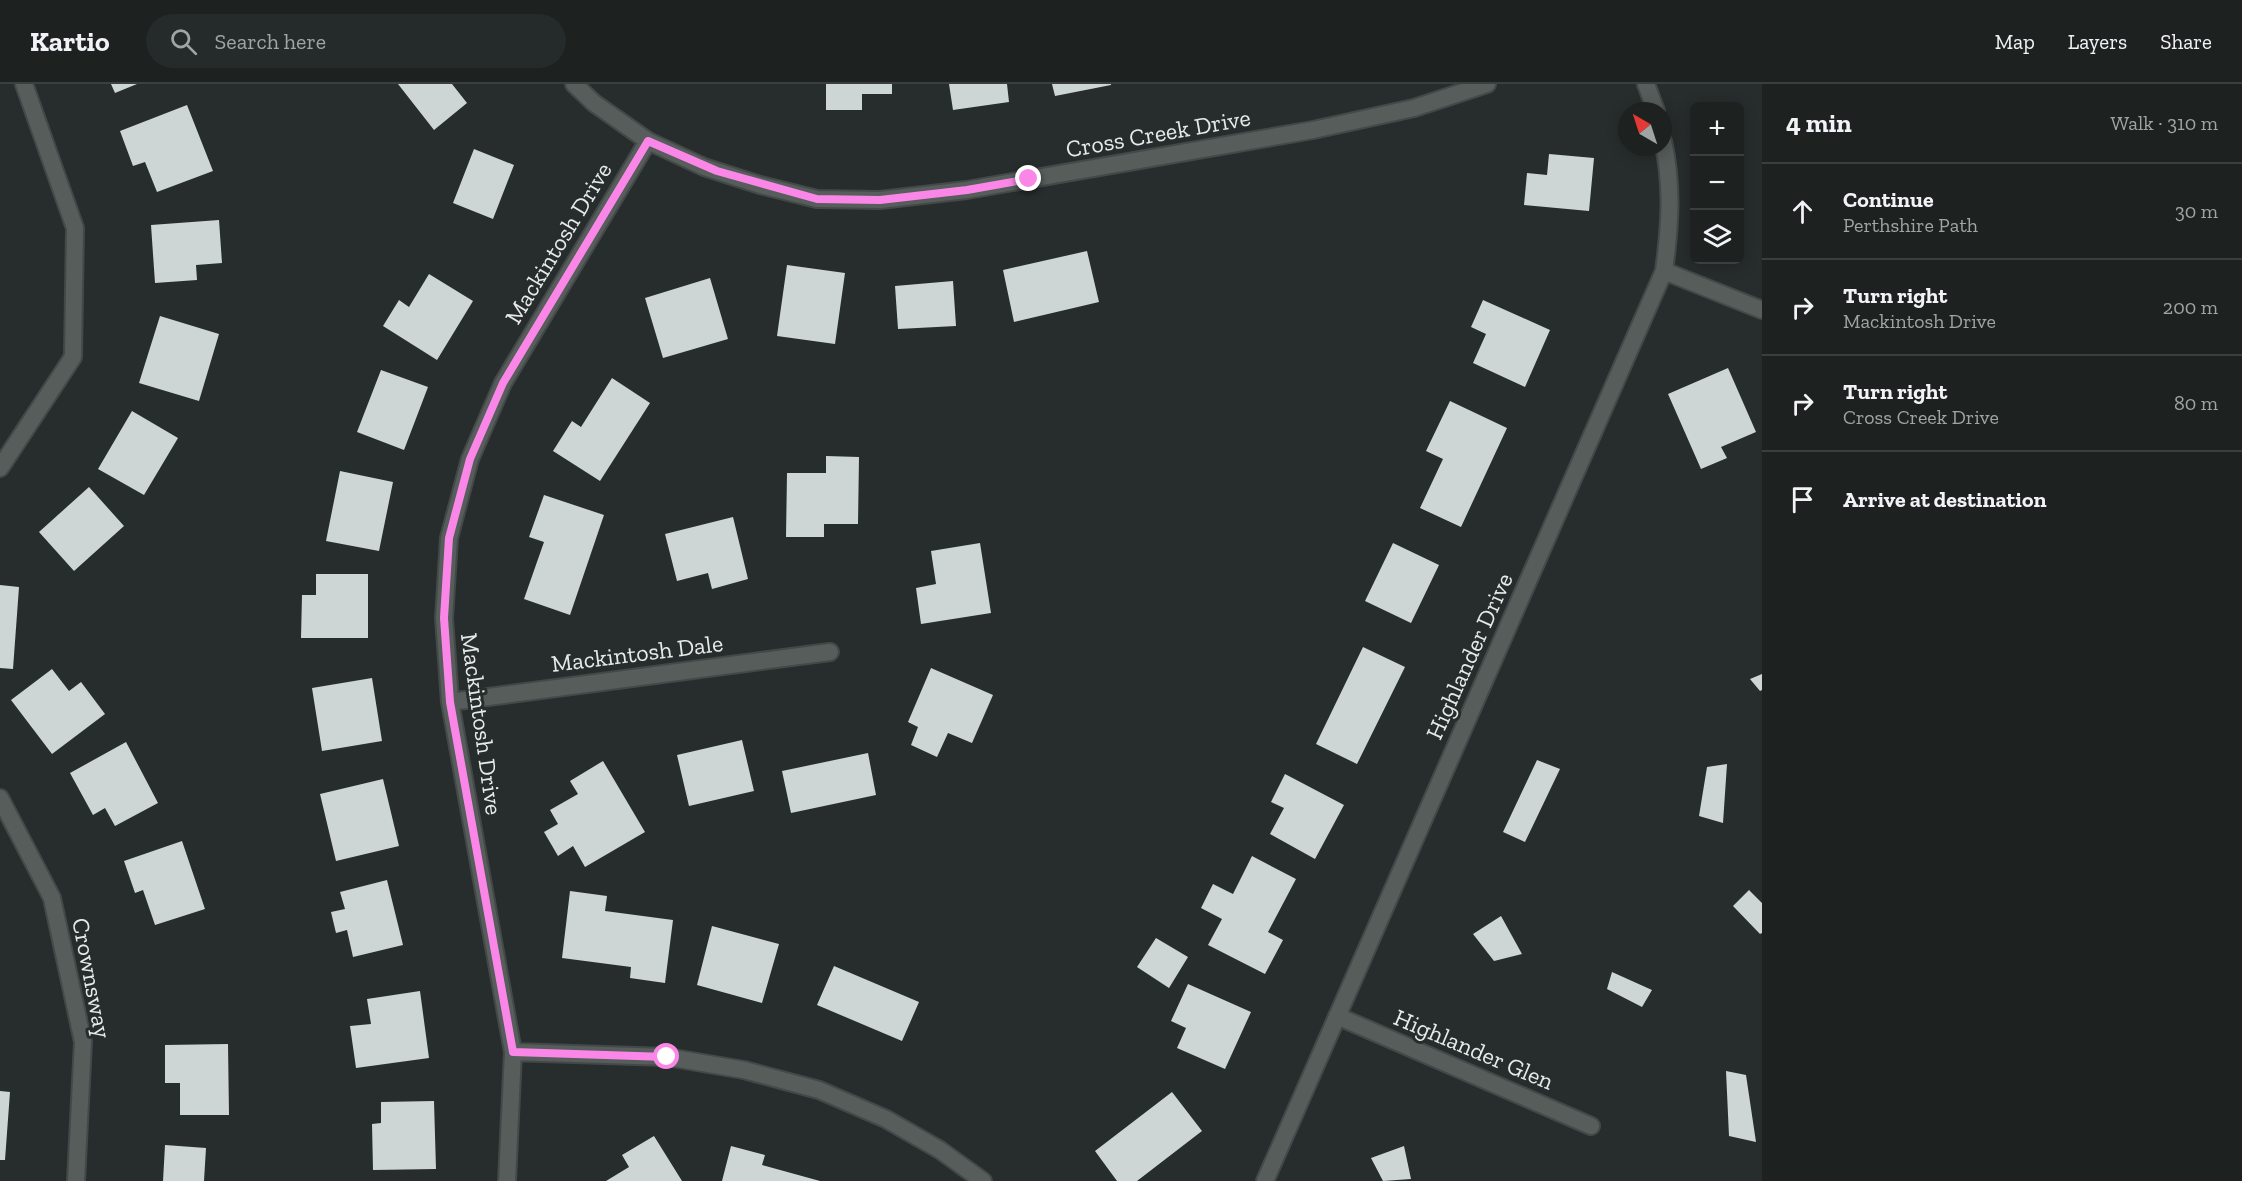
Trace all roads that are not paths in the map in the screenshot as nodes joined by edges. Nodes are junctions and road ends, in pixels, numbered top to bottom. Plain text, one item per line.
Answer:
1 (24, 84) edge
2 (574, 84) edge
3 (1487, 84) edge
4 (1646, 84) edge
5 (1653, 102) edge
6 (648, 141) junction
7 (1667, 156) edge
8 (1664, 271) junction
9 (1762, 310) edge
10 (0, 468) edge
11 (830, 652) dead end
12 (450, 702) junction
13 (0, 798) edge
14 (1337, 1016) junction
15 (513, 1052) junction
16 (1591, 1126) dead end
17 (76, 1181) edge
18 (507, 1181) edge
19 (983, 1181) edge
20 (1264, 1181) edge

1 - 10 street
2 - 6 street, Cross Creek Drive
3 - 6 street, Cross Creek Drive
4 - 5 street
6 - 12 street, Mackintosh Drive
7 - 8 street, Highlander Drive
8 - 9 street
8 - 14 street, Highlander Drive
11 - 12 street, Mackintosh Dale
12 - 15 street, Mackintosh Drive
13 - 17 street, Crownsway
14 - 16 street, Highlander Glen
14 - 20 street, Highlander Drive
15 - 18 street, Mackintosh Drive
15 - 19 street

